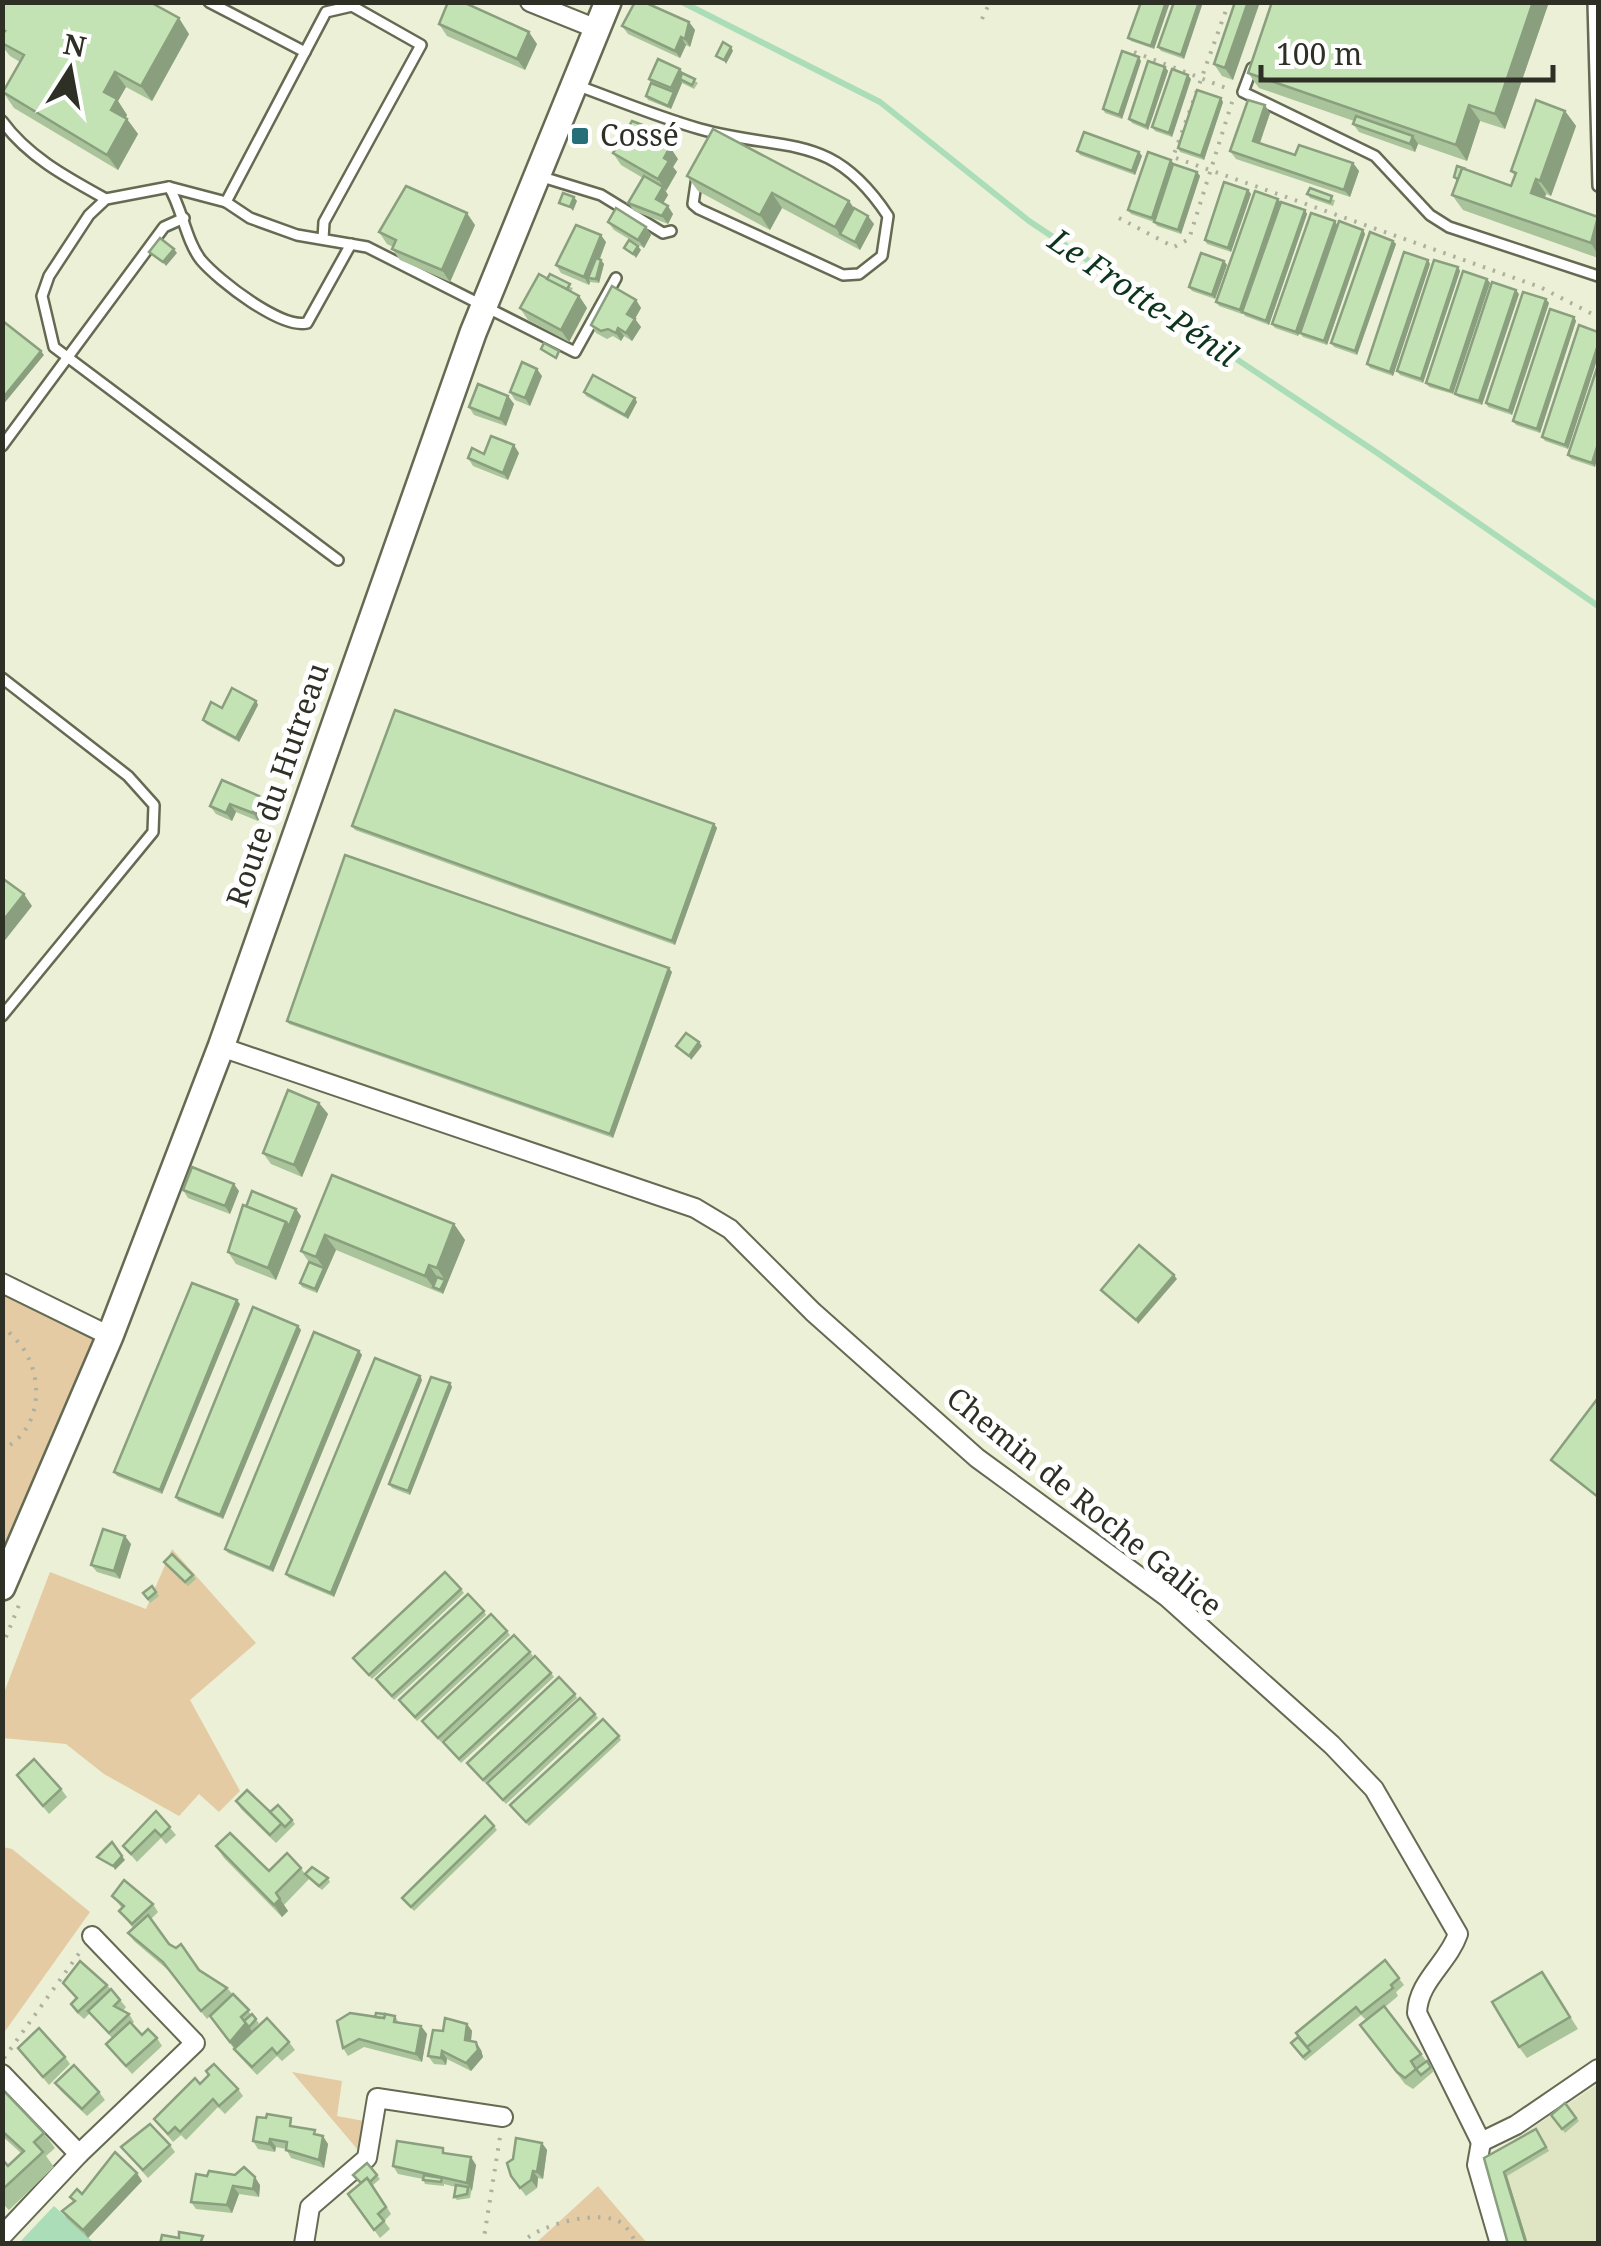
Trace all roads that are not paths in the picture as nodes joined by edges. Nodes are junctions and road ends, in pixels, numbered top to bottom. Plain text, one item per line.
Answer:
1 (209, 2) edge
2 (530, 2) edge
3 (608, 2) edge
4 (1593, 2) edge
5 (597, 29) junction
6 (305, 52) junction
7 (1256, 56) edge
8 (573, 84) junction
9 (2, 122) edge
10 (701, 168) edge
11 (536, 175) junction
12 (1598, 186) edge
13 (169, 187) junction
14 (106, 199) junction
15 (226, 202) junction
16 (184, 218) junction
17 (671, 230) dead end
18 (323, 240) junction
19 (351, 244) junction
20 (1598, 276) edge
21 (616, 278) dead end
22 (484, 305) junction
23 (69, 359) junction
24 (2, 446) edge
25 (338, 560) dead end
26 (2, 678) edge
27 (2, 1016) edge
28 (221, 1047) junction
29 (2, 1282) edge
30 (110, 1336) junction
31 (2, 1587) edge
32 (92, 1936) road end
33 (1598, 2069) edge
34 (2, 2074) edge
35 (503, 2118) road end
36 (1481, 2142) junction
37 (79, 2154) junction
38 (2, 2236) edge
39 (304, 2244) edge
40 (1500, 2244) edge

1 - 6 lane
2 - 5 street
3 - 5 street, Route du Hutreau
4 - 12 lane
5 - 8 street, Route du Hutreau
6 - 15 lane
6 - 18 lane
7 - 20 lane
8 - 10 lane
8 - 11 street, Route du Hutreau
9 - 14 lane
11 - 17 lane
11 - 22 street, Route du Hutreau
13 - 14 lane
13 - 15 lane
13 - 16 lane
14 - 23 lane
15 - 18 lane
16 - 19 lane
16 - 23 lane
18 - 19 lane
19 - 22 lane
21 - 22 lane
22 - 28 street, Route du Hutreau
23 - 24 lane
23 - 25 lane
26 - 27 lane
28 - 30 street, Route du Hutreau
28 - 36 street, Chemin de Roche Galice
29 - 30 street
30 - 31 street, Route du Hutreau
32 - 37 street
33 - 36 street
34 - 37 street
35 - 39 street
36 - 40 street
37 - 38 street

